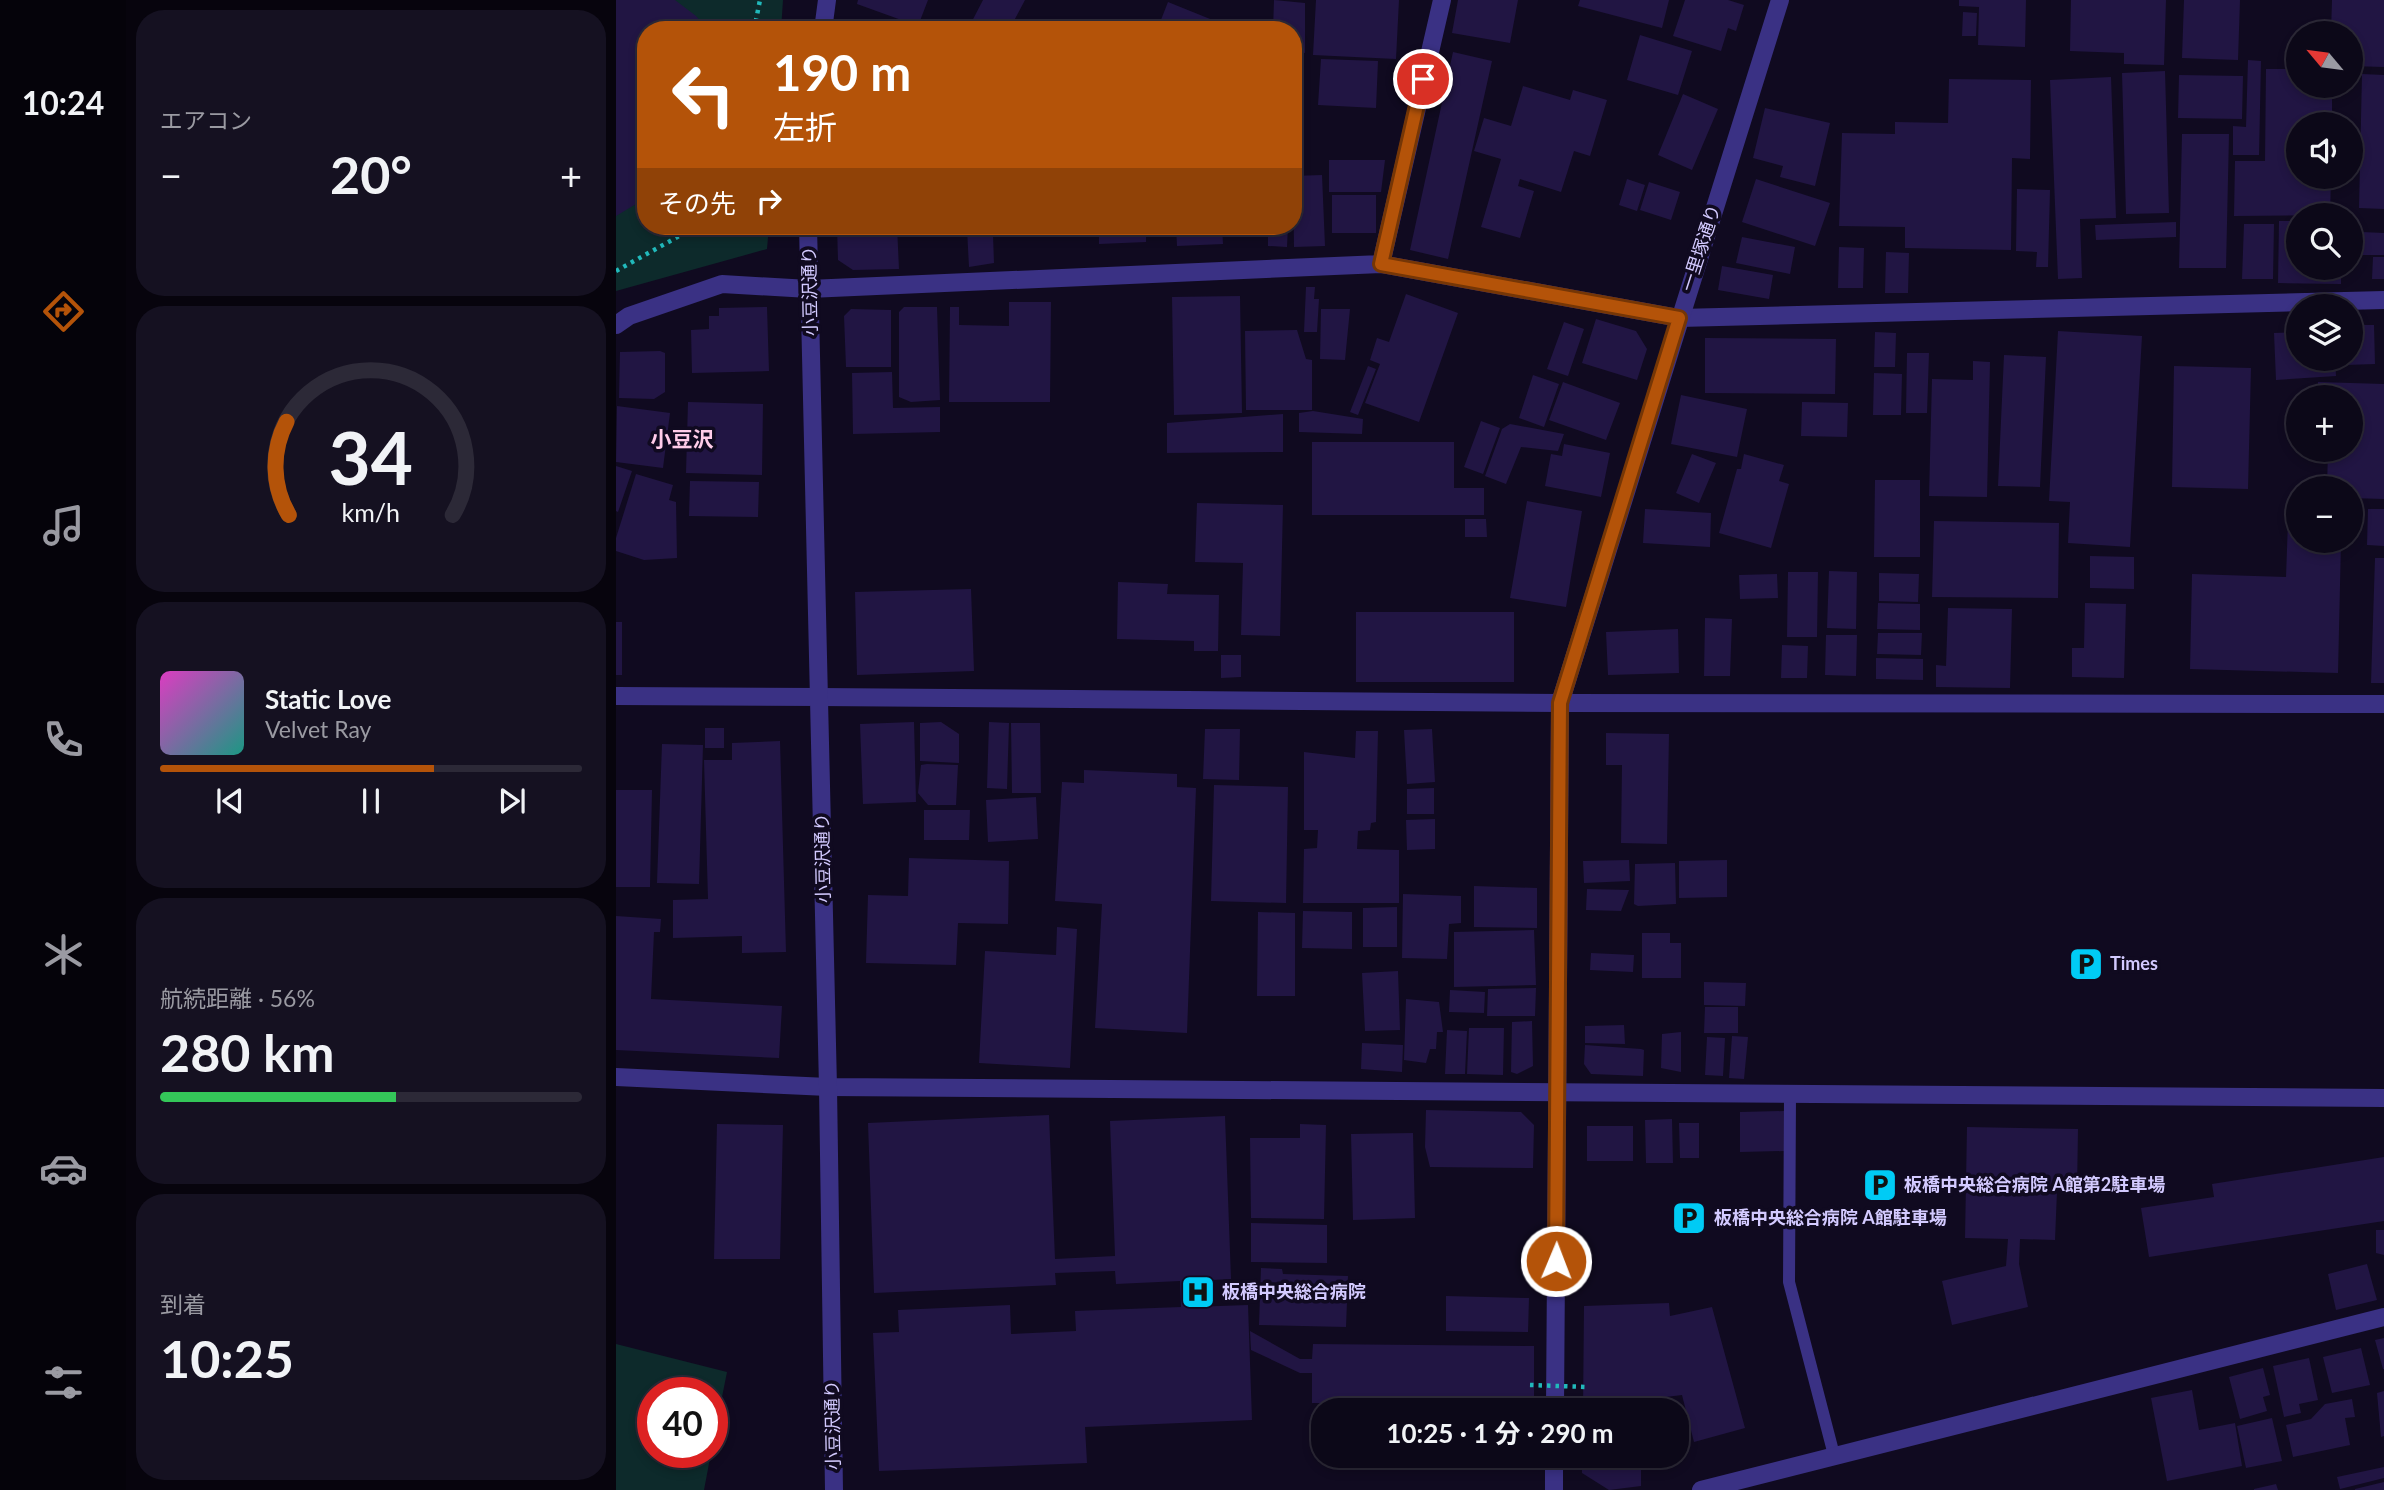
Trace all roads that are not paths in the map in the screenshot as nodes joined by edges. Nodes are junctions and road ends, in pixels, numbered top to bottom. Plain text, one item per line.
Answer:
1 (827, 0) edge
2 (1441, 0) edge
3 (1780, 0) edge
4 (824, 21) edge
5 (808, 235) edge
6 (1381, 264) junction
7 (809, 289) junction
8 (2384, 300) edge
9 (1679, 318) junction
10 (616, 325) edge
11 (616, 696) edge
12 (819, 697) junction
13 (1560, 703) junction
14 (2384, 704) edge
15 (616, 1077) edge
16 (828, 1087) junction
17 (1557, 1092) junction
18 (1790, 1096) junction
19 (2384, 1098) edge
20 (2384, 1317) edge
21 (1555, 1398) edge
22 (1834, 1455) junction
23 (1554, 1468) edge
24 (834, 1490) edge
25 (1554, 1490) edge
26 (1701, 1490) edge

1 - 4 street
2 - 6 street
3 - 9 street, 一里塚通り
5 - 7 street, 小豆沢通り
6 - 7 street
6 - 9 street
7 - 10 street
7 - 12 street, 小豆沢通り
8 - 9 street
9 - 13 street, 一里塚通り
11 - 12 street
12 - 13 street
12 - 16 street, 小豆沢通り
13 - 14 street
13 - 17 street, 一里塚通り
15 - 16 street
16 - 17 street
16 - 24 street, 小豆沢通り
17 - 18 street
17 - 21 street, 一里塚通り
18 - 19 street
18 - 22 lane
20 - 22 street
22 - 26 street
23 - 25 street

